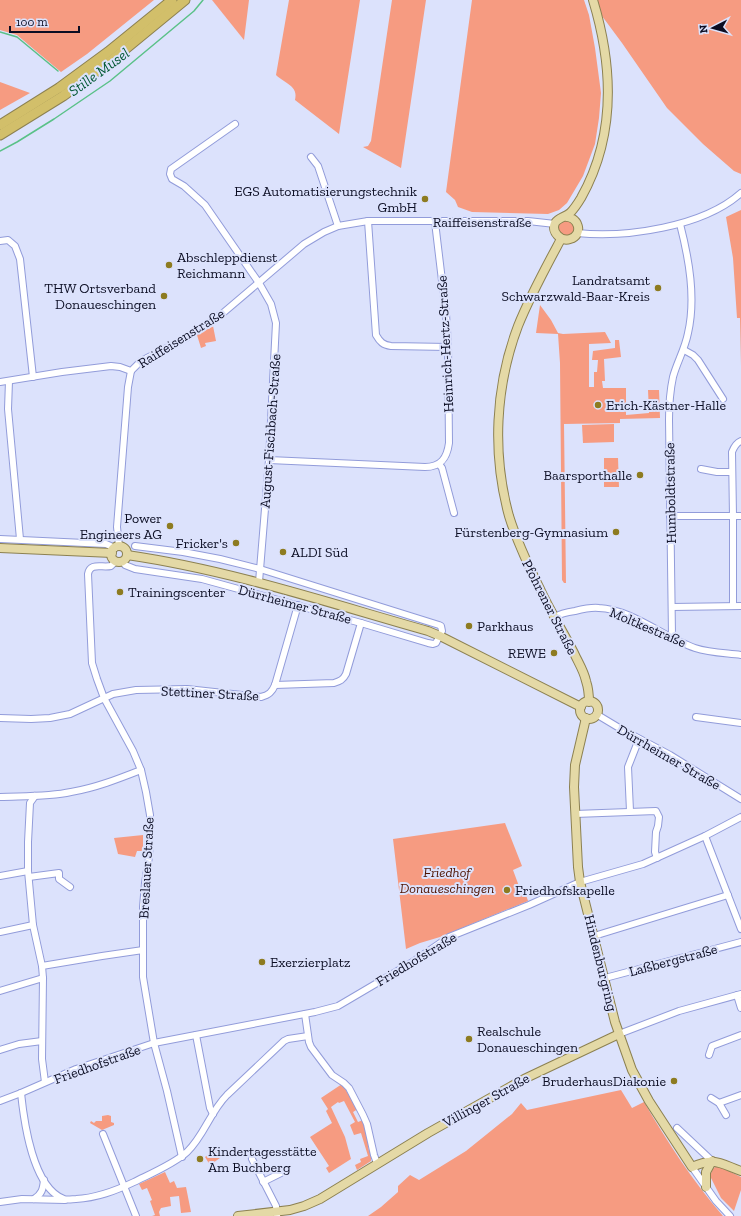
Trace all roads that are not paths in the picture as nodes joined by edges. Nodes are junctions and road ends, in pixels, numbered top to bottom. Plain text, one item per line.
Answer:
1 (172, 0) edge
2 (185, 0) edge
3 (593, 0) edge
4 (235, 124) dead end
5 (0, 125) edge
6 (0, 135) edge
7 (311, 157) dead end
8 (741, 193) edge
9 (580, 199) junction
10 (563, 217) junction
11 (368, 221) junction
12 (435, 222) junction
13 (576, 222) junction
14 (555, 224) junction
15 (680, 224) junction
16 (338, 226) junction
17 (577, 233) junction
18 (561, 239) junction
19 (0, 241) edge
20 (259, 283) junction
21 (448, 347) junction
22 (684, 350) junction
23 (131, 371) junction
24 (33, 377) junction
25 (9, 381) junction
26 (0, 382) edge
27 (723, 399) dead end
28 (739, 442) edge
29 (269, 460) junction
30 (439, 464) junction
31 (701, 469) dead end
32 (732, 472) junction
33 (454, 513) dead end
34 (670, 516) junction
35 (733, 516) junction
36 (741, 516) edge
37 (0, 538) edge
38 (20, 539) junction
39 (135, 546) dead end
40 (0, 548) edge
41 (118, 554) junction
42 (260, 569) junction
43 (259, 582) junction
44 (298, 605) junction
45 (733, 606) junction
46 (741, 606) edge
47 (672, 607) junction
48 (555, 617) junction
49 (361, 623) junction
50 (440, 636) junction
51 (671, 637) junction
52 (741, 655) edge
53 (275, 685) junction
54 (104, 698) junction
55 (589, 702) junction
56 (581, 706) junction
57 (596, 714) junction
58 (696, 717) dead end
59 (0, 718) edge
60 (586, 718) junction
61 (741, 723) edge
62 (638, 738) junction
63 (141, 770) junction
64 (0, 796) edge
65 (35, 796) junction
66 (741, 799) edge
67 (630, 811) junction
68 (575, 814) junction
69 (741, 817) edge
70 (705, 836) junction
71 (657, 858) junction
72 (29, 874) junction
73 (0, 876) edge
74 (580, 882) junction
75 (70, 887) dead end
76 (728, 895) junction
77 (33, 925) junction
78 (741, 930) edge
79 (0, 932) edge
80 (594, 936) junction
81 (741, 942) edge
82 (143, 950) junction
83 (42, 966) junction
84 (43, 978) junction
85 (605, 978) junction
86 (0, 991) edge
87 (739, 995) edge
88 (741, 1008) edge
89 (305, 1014) junction
90 (619, 1034) junction
91 (196, 1035) junction
92 (741, 1035) edge
93 (308, 1036) junction
94 (42, 1041) junction
95 (154, 1043) junction
96 (0, 1050) edge
97 (709, 1055) dead end
98 (45, 1082) junction
99 (21, 1093) junction
100 (741, 1095) edge
101 (711, 1098) dead end
102 (0, 1101) edge
103 (719, 1103) junction
104 (213, 1114) junction
105 (726, 1115) dead end
106 (677, 1128) dead end
107 (103, 1134) dead end
108 (182, 1157) junction
109 (252, 1159) dead end
110 (712, 1161) junction
111 (377, 1163) junction
112 (692, 1167) junction
113 (741, 1170) edge
114 (281, 1174) dead end
115 (44, 1180) junction
116 (263, 1182) junction
117 (124, 1187) junction
118 (706, 1187) junction
119 (34, 1199) junction
120 (65, 1200) junction
121 (0, 1202) edge
122 (277, 1214) edge
123 (136, 1216) edge
124 (238, 1216) edge
125 (730, 1216) edge

1 - 5 highway
2 - 6 highway
3 - 9 main road
4 - 20 street, August-Fischbach-Straße
7 - 16 street
8 - 15 street
9 - 10 main road
9 - 13 main road
10 - 13 main road
10 - 14 main road
11 - 12 street, Raiffeisenstraße
11 - 16 street, Raiffeisenstraße
11 - 21 street
12 - 14 street, Raiffeisenstraße
12 - 21 street, Heinrich-Hertz-Straße
13 - 17 main road
14 - 18 main road
15 - 17 street
15 - 22 street, Humboldtstraße
16 - 20 street, Raiffeisenstraße
17 - 18 main road
18 - 48 main road, Pfohrener Straße
19 - 24 street
20 - 23 street, Raiffeisenstraße
20 - 29 street, August-Fischbach-Straße
21 - 30 street, Heinrich-Hertz-Straße
22 - 27 street
22 - 34 street, Humboldtstraße
23 - 24 street, Raiffeisenstraße
23 - 41 street
24 - 25 street, Raiffeisenstraße
25 - 26 street, Raiffeisenstraße
25 - 38 street
28 - 32 street
29 - 30 street
29 - 42 street, August-Fischbach-Straße
30 - 33 street
31 - 32 street
32 - 35 street
34 - 35 street
34 - 47 street, Humboldtstraße
35 - 36 street
35 - 45 street
37 - 38 street, Dürrheimer Straße
38 - 41 street, Dürrheimer Straße
39 - 42 street, Dürrheimer Straße
40 - 41 main road, Dürrheimer Straße
41 - 43 main road, Dürrheimer Straße
41 - 44 street, Dürrheimer Straße
41 - 54 street, Breslauer Straße
42 - 43 street, August-Fischbach-Straße
42 - 50 street, Dürrheimer Straße
43 - 50 main road, Dürrheimer Straße
44 - 49 street, Dürrheimer Straße
44 - 53 street, Stettiner Straße
45 - 46 street
45 - 47 street
47 - 51 street, Humboldtstraße
48 - 51 street, Moltkestraße
48 - 55 main road, Pfohrener Straße
49 - 50 street, Dürrheimer Straße
49 - 53 street, Stettiner Straße
50 - 56 main road, Dürrheimer Straße
51 - 52 street, Moltkestraße
53 - 54 street, Stettiner Straße
54 - 59 street, Stettiner Straße
54 - 63 street, Breslauer Straße
55 - 56 main road
55 - 57 main road
56 - 60 main road
57 - 60 main road
57 - 62 street, Dürrheimer Straße
58 - 61 street
60 - 68 main road, Hindenburgring
62 - 66 street, Dürrheimer Straße
62 - 67 street
63 - 65 street
63 - 82 street, Breslauer Straße
64 - 65 street
65 - 72 street
67 - 68 street
67 - 71 street
68 - 74 main road, Hindenburgring
69 - 70 street, Friedhofstraße
70 - 71 street, Friedhofstraße
70 - 76 street
71 - 74 street, Friedhofstraße
72 - 73 street
72 - 75 street
72 - 77 street
74 - 80 main road, Hindenburgring
74 - 89 street, Friedhofstraße
76 - 78 street
76 - 80 street
77 - 79 street
77 - 83 street
80 - 85 main road, Hindenburgring
81 - 85 street, Laßbergstraße
82 - 83 street
82 - 95 street, Breslauer Straße
83 - 84 street
84 - 86 street
84 - 94 street
85 - 90 main road, Hindenburgring
87 - 88 street
87 - 90 street, Villinger Straße
89 - 91 street, Friedhofstraße
89 - 93 street
90 - 111 main road, Villinger Straße
90 - 112 main road, Hindenburgring
91 - 95 street, Friedhofstraße
91 - 104 street
92 - 97 street
93 - 104 street
93 - 111 street
94 - 96 street
94 - 98 street
95 - 98 street, Friedhofstraße
95 - 108 street, Breslauer Straße
98 - 99 street, Friedhofstraße
99 - 102 street, Friedhofstraße
99 - 115 street
100 - 103 street
101 - 103 street
103 - 105 street
104 - 108 street
106 - 110 street
107 - 117 street
108 - 117 street
109 - 116 street
110 - 112 main road
110 - 113 main road
110 - 118 main road
111 - 122 main road, Villinger Straße
112 - 118 street
114 - 116 street
115 - 119 street
115 - 120 street
116 - 122 street
117 - 120 street
117 - 123 street
118 - 125 street
119 - 120 street
119 - 121 street
122 - 124 main road, Villinger Straße

